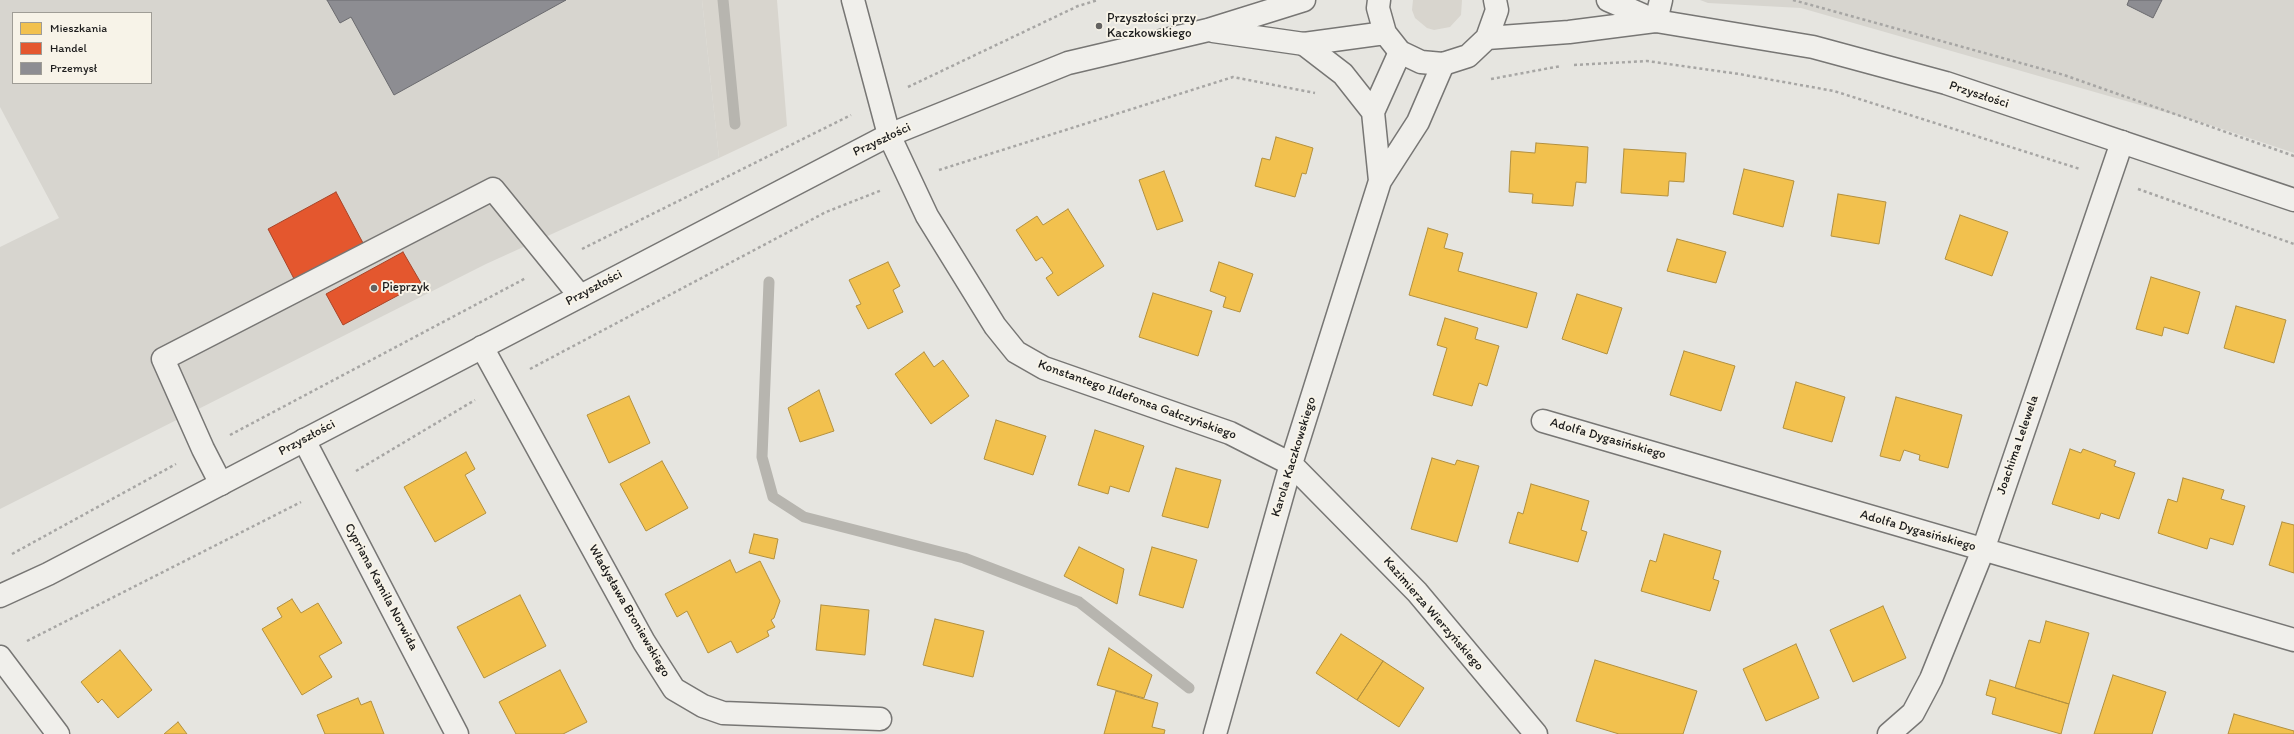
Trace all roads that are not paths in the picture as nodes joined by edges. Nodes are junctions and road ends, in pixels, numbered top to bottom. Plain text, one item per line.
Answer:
1 (853, 0) edge
2 (1304, 0) edge
3 (1379, 0) edge
4 (1495, 0) edge
5 (1608, 0) edge
6 (1661, 0) edge
7 (1656, 21) junction
8 (1208, 30) junction
9 (1385, 33) junction
10 (1487, 38) junction
11 (1304, 44) junction
12 (1400, 52) junction
13 (1443, 64) junction
14 (1373, 112) junction
15 (889, 135) junction
16 (2122, 142) junction
17 (1380, 182) junction
18 (2294, 200) edge
19 (580, 296) junction
20 (482, 347) junction
21 (1543, 420) dead end
22 (304, 440) junction
23 (1291, 464) junction
24 (221, 484) junction
25 (1983, 550) junction
26 (0, 596) edge
27 (2294, 640) edge
28 (0, 657) edge
29 (880, 719) dead end
30 (58, 734) edge
31 (457, 734) edge
32 (1215, 734) edge
33 (1536, 734) edge
34 (1889, 734) edge

1 - 15 street, Konstantego Ildefonsa Gałczyńskiego
2 - 8 street, Przyszłości
3 - 9 street
4 - 10 street
5 - 7 street
6 - 7 street
7 - 10 street
7 - 16 street, Przyszłości
8 - 11 street
8 - 15 street, Przyszłości
9 - 11 street
9 - 12 street
10 - 13 street
11 - 14 street
12 - 13 street
12 - 14 street, Karola Kaczkowskiego
13 - 17 street, Karola Kaczkowskiego
14 - 17 street, Karola Kaczkowskiego
15 - 19 street, Przyszłości
15 - 23 street, Konstantego Ildefonsa Gałczyńskiego
16 - 18 street, Przyszłości
16 - 25 street, Joachima Lelewela
17 - 23 street, Karola Kaczkowskiego
19 - 20 street, Przyszłości
19 - 24 street
20 - 22 street, Przyszłości
20 - 29 street, Władysława Broniewskiego
21 - 25 street, Adolfa Dygasińskiego
22 - 24 street, Przyszłości
22 - 31 street, Cypriana Kamila Norwida
23 - 32 street, Karola Kaczkowskiego
23 - 33 street, Kazimierza Wierzyńskiego
24 - 26 street, Przyszłości
25 - 27 street, Adolfa Dygasińskiego
25 - 34 street, Joachima Lelewela
28 - 30 street

